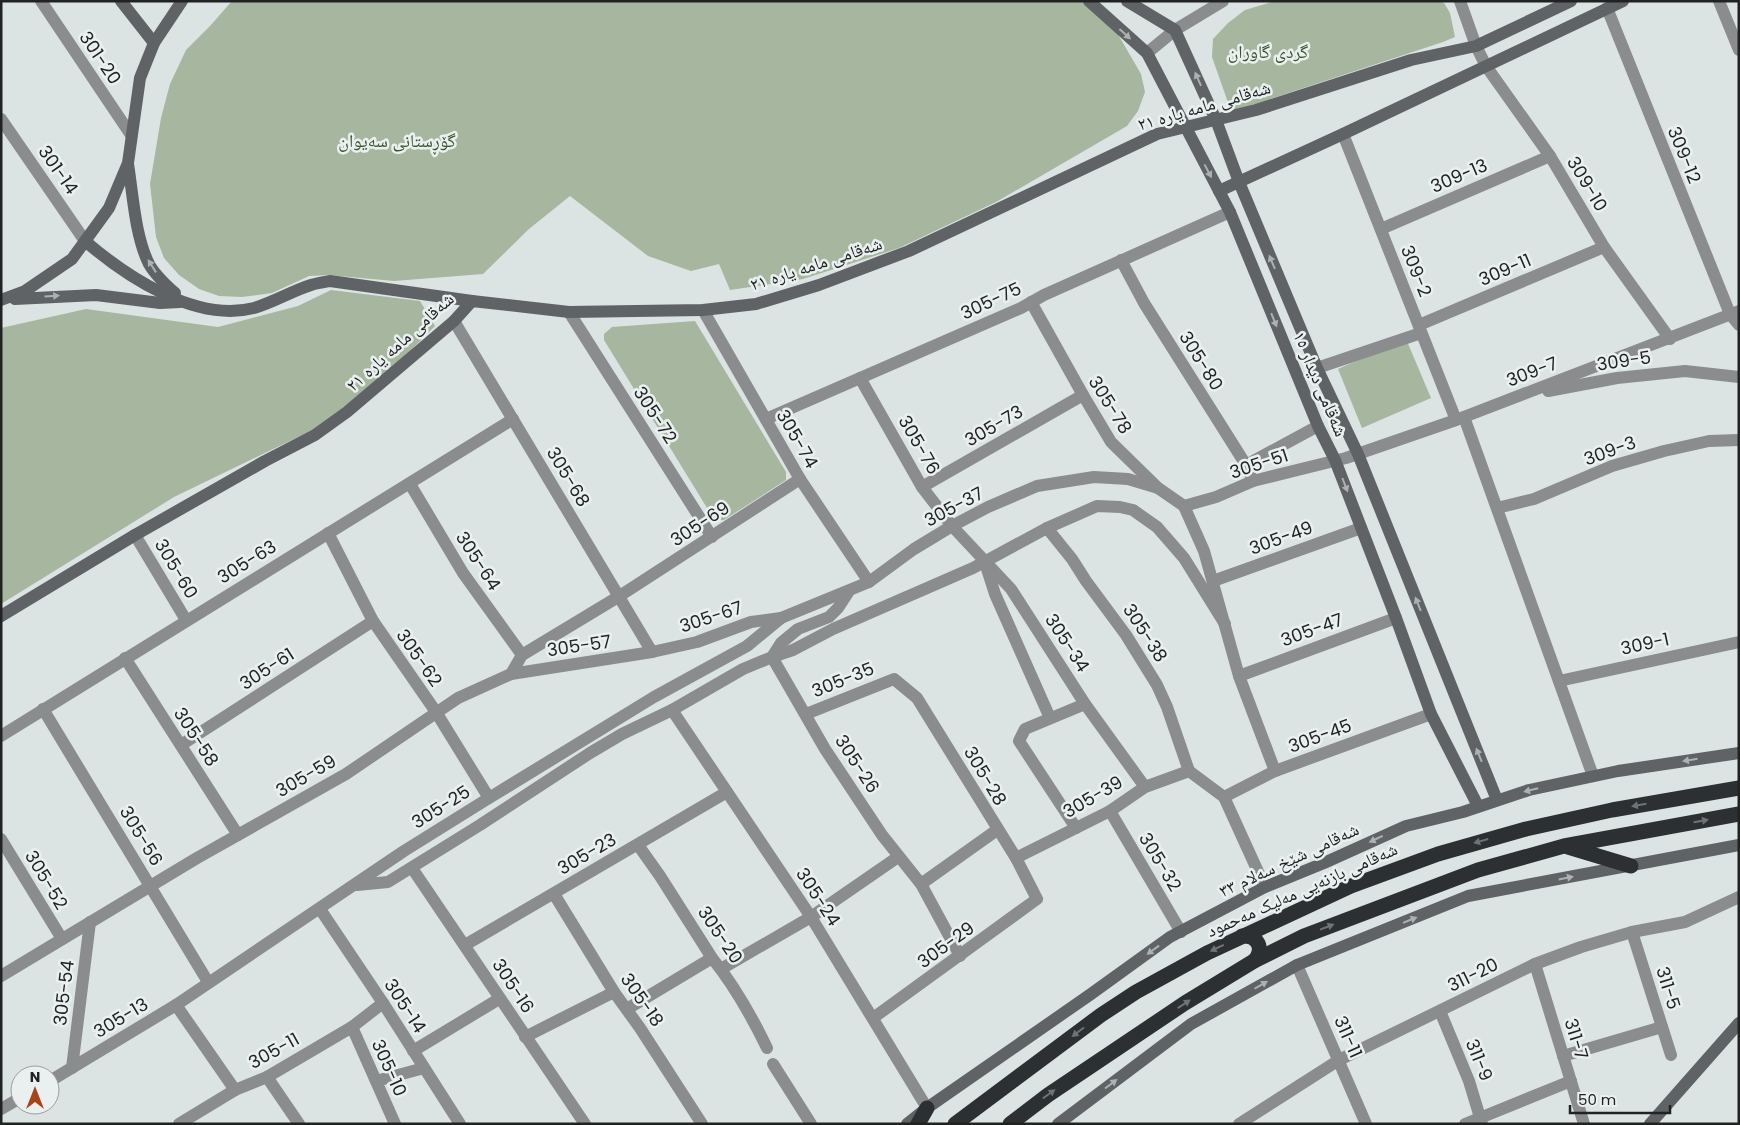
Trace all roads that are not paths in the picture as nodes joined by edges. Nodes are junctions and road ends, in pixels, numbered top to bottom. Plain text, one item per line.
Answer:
1 (41, 1) edge
2 (121, 1) edge
3 (182, 1) edge
4 (1089, 1) edge
5 (1127, 1) edge
6 (1223, 1) edge
7 (1460, 1) edge
8 (1571, 1) edge
9 (1622, 1) edge
10 (1719, 1) edge
11 (1607, 8) junction
12 (1175, 30) junction
13 (154, 43) junction
14 (1476, 46) junction
15 (1739, 50) edge
16 (1147, 53) junction
17 (1486, 66) junction
18 (1, 119) edge
19 (1216, 120) junction
20 (1185, 128) junction
21 (1343, 134) junction
22 (131, 135) junction
23 (1550, 156) junction
24 (128, 163) junction
25 (1239, 182) junction
26 (1219, 191) junction
27 (1230, 212) junction
28 (1381, 229) junction
29 (85, 241) junction
30 (1604, 247) junction
31 (1122, 260) junction
32 (2, 299) edge
33 (472, 301) junction
34 (185, 302) junction
35 (1031, 302) junction
36 (703, 310) junction
37 (569, 312) junction
38 (1734, 313) edge
39 (454, 321) junction
40 (1739, 324) edge
41 (1420, 329) junction
42 (1670, 339) junction
43 (1317, 368) junction
44 (1739, 377) edge
45 (860, 378) junction
46 (1083, 396) junction
47 (1515, 398) junction
48 (1460, 418) junction
49 (513, 419) junction
50 (766, 419) junction
51 (1318, 426) junction
52 (1739, 440) edge
53 (1346, 457) junction
54 (1246, 465) junction
55 (800, 479) junction
56 (1253, 481) junction
57 (410, 484) junction
58 (922, 487) junction
59 (1158, 488) junction
60 (1184, 506) junction
61 (1497, 508) junction
62 (952, 526) junction
63 (1047, 528) junction
64 (1361, 528) junction
65 (328, 533) junction
66 (135, 535) junction
67 (712, 536) junction
68 (985, 562) junction
69 (1213, 581) junction
70 (869, 582) junction
71 (849, 591) junction
72 (618, 597) junction
73 (1, 616) edge
74 (781, 618) junction
75 (1396, 618) junction
76 (186, 620) junction
77 (373, 622) junction
78 (1225, 624) junction
79 (1739, 642) edge
80 (652, 652) junction
81 (522, 655) junction
82 (772, 657) junction
83 (125, 658) junction
84 (510, 674) junction
85 (1240, 676) junction
86 (894, 679) joint
87 (1559, 681) junction
88 (1085, 704) junction
89 (43, 710) junction
90 (672, 710) junction
91 (436, 712) junction
92 (806, 714) junction
93 (1431, 714) junction
94 (1050, 718) junction
95 (1, 736) edge
96 (181, 745) junction
97 (1739, 753) edge
98 (1189, 771) junction
99 (1275, 772) junction
100 (1593, 776) junction
101 (1145, 787) junction
102 (1739, 788) edge
103 (726, 792) junction
104 (1224, 797) junction
105 (489, 798) junction
106 (1497, 800) junction
107 (1478, 806) junction
108 (1110, 811) junction
109 (1739, 814) edge
110 (1076, 828) junction
111 (997, 830) junction
112 (238, 835) junction
113 (1, 839) edge
114 (638, 845) junction
115 (1739, 845) edge
116 (1564, 846) junction
117 (898, 857) junction
118 (1016, 858) junction
119 (1631, 866) junction
120 (412, 868) junction
121 (921, 884) junction
122 (354, 885) junction
123 (151, 886) junction
124 (1265, 887) junction
125 (554, 894) junction
126 (1739, 897) edge
127 (1038, 899) joint
128 (320, 908) junction
129 (1292, 912) junction
130 (810, 917) junction
131 (90, 922) junction
132 (1181, 932) junction
133 (1632, 932) junction
134 (1242, 936) junction
135 (1304, 936) junction
136 (62, 940) junction
137 (465, 945) junction
138 (960, 956) junction
139 (712, 958) junction
140 (1254, 961) junction
141 (1534, 964) junction
142 (1297, 965) junction
143 (721, 969) junction
144 (1, 976) edge
145 (208, 982) junction
146 (614, 992) junction
147 (499, 999) junction
148 (383, 1003) junction
149 (176, 1005) junction
150 (627, 1009) junction
151 (1440, 1011) junction
152 (873, 1018) junction
153 (1739, 1023) edge
154 (352, 1027) junction
155 (1662, 1027) junction
156 (526, 1037) junction
157 (767, 1048) dead end
158 (413, 1051) junction
159 (1671, 1055) dead end
160 (1563, 1056) junction
161 (1340, 1060) junction
162 (773, 1064) dead end
163 (72, 1068) junction
164 (424, 1068) junction
165 (60, 1075) edge
166 (267, 1078) junction
167 (1571, 1081) junction
168 (376, 1082) junction
169 (235, 1090) junction
170 (927, 1108) junction
171 (1481, 1120) edge
172 (187, 1121) edge
173 (299, 1124) edge
174 (395, 1124) edge
175 (460, 1124) edge
176 (585, 1124) edge
177 (702, 1124) edge
178 (811, 1124) edge
179 (907, 1124) edge
180 (918, 1124) edge
181 (955, 1124) edge
182 (1010, 1124) edge
183 (1058, 1124) edge
184 (1239, 1124) edge
185 (1366, 1124) edge
186 (1465, 1124) edge
187 (1584, 1124) edge
188 (1650, 1124) edge

1 - 22 street, 301-20
2 - 13 street
3 - 13 street
4 -> 16 street, شەقامی دیدار ١٥
5 - 12 street
6 - 12 street
7 - 14 street, 309-10
8 - 14 street, شەقامی مامە یارە ٢١
9 - 11 street
10 - 15 street
11 - 17 street
11 - 38 street, 309-12
12 - 16 street
19 -> 12 street, شەقامی دیدار ١٥
13 - 22 street
14 - 17 street, 309-10
14 - 19 street, شەقامی مامە یارە ٢١
16 - 20 street, شەقامی دیدار ١٥
17 - 21 street
17 - 23 street, 309-10
18 - 29 street, 301-14
19 - 20 street, شەقامی مامە یارە ٢١
19 - 25 street, شەقامی دیدار ١٥
20 -> 26 street, شەقامی دیدار ١٥
20 - 36 street, شەقامی مامە یارە ٢١
21 - 25 street
21 - 28 street, 309-2
22 - 24 street
23 - 28 street, 309-13
23 - 30 street, 309-10
24 - 29 street
34 -> 24 street
25 - 26 street
43 -> 25 street, شەقامی دیدار ١٥
26 - 27 street, شەقامی دیدار ١٥
27 - 31 street, 305-75
27 -> 51 street, شەقامی دیدار ١٥
28 - 41 street, 309-2
29 - 32 street
29 - 34 street
30 - 41 street, 309-11
30 - 42 street, 309-10
31 - 35 street, 305-75
31 - 54 street, 305-80
32 -> 34 street
33 - 34 street
33 - 37 street, شەقامی مامە یارە ٢١
33 - 39 street, شەقامی مامە یارە ٢١
35 - 45 street, 305-75
35 - 46 street, 305-78
36 - 37 street, شەقامی مامە یارە ٢١
36 - 50 street, 305-74
37 - 67 street, 305-72
38 - 40 street
38 - 42 street, 309-7
39 - 49 street, 305-68
39 - 66 street, شەقامی مامە یارە ٢١
41 - 43 street, 309-11
41 - 48 street, 309-2
42 - 47 street, 309-7
43 - 53 street, شەقامی دیدار ١٥
44 - 47 street, 309-5
45 - 50 street, 305-75
45 - 58 street, 305-76
46 - 58 street, 305-73
46 - 59 street, 305-78
47 - 48 street, 309-7
48 - 53 street, 309-7
48 - 61 street, 309-2
49 - 57 street, 305-63
49 - 72 street, 305-68
50 - 55 street, 305-74
51 - 53 street, شەقامی دیدار ١٥
51 - 54 street
52 - 61 street, 309-3
53 - 56 street, 305-51
53 -> 64 street, شەقامی دیدار ١٥
106 -> 53 street, شەقامی دیدار ١٥
54 - 56 street, 305-80
55 - 67 street, 305-69
55 - 70 street, 305-74
56 - 60 street, 305-51
57 - 65 street, 305-63
57 - 81 street, 305-64
58 - 62 street, 305-76
59 - 60 street, 305-78
59 - 62 street, 305-37
60 - 69 street
61 - 87 street, 309-2
62 - 68 street, 305-34
62 - 70 street, 305-37
63 - 68 street
63 - 78 street
63 - 98 street, 305-38
64 - 69 street, 305-49
64 - 75 street, شەقامی دیدار ١٥
65 - 76 street, 305-63
65 - 77 street, 305-62
66 - 73 street, شەقامی مامە یارە ٢١
66 - 76 street, 305-60
67 - 72 street, 305-69
68 - 82 street
68 - 88 street, 305-34
68 - 94 street
69 - 78 street
70 - 71 street, 305-37
71 - 74 street, 305-37
71 - 82 street
72 - 80 street, 305-68
72 - 81 street
74 - 80 street, 305-67
74 - 105 street, 305-25
75 - 85 street, 305-47
75 - 93 street, شەقامی دیدار ١٥
76 - 83 street, 305-63
77 - 91 street, 305-62
77 - 96 street, 305-61
78 - 85 street
79 - 87 street, 309-1
80 - 84 street, 305-57
81 - 84 street
82 - 90 street
82 - 92 street, 305-26
83 - 89 street, 305-63
83 - 96 street, 305-58
84 - 91 street, 305-59
85 - 99 street
86 - 92 street, 305-35
86 - 111 street, 305-28
87 - 100 street, 309-2
88 - 94 street
88 - 101 street, 305-34
89 - 95 street, 305-63
89 - 123 street, 305-56
90 - 103 street, 305-24
90 - 120 street
91 - 105 street, 305-62
91 - 112 street, 305-59
92 - 117 street, 305-26
93 - 99 street, 305-45
93 - 107 street, شەقامی دیدار ١٥
94 - 110 street
96 - 112 street, 305-58
97 -> 100 street, شەقامی شێخ سەلام ٣٣
98 - 101 street, 305-39
98 - 104 street
99 - 104 street, 305-45
100 -> 106 street, شەقامی شێخ سەلام ٣٣
101 - 108 street, 305-39
102 -> 129 highway, شەقامی بازنەیی مەلیک مەحمود
103 - 114 street, 305-23
103 - 130 street, 305-24
104 - 124 street
105 - 122 street, 305-25
106 - 107 street, شەقامی شێخ سەلام ٣٣
107 -> 124 street, شەقامی شێخ سەلام ٣٣
108 - 110 street, 305-39
108 - 132 street, 305-32
116 -> 109 highway
110 - 118 street, 305-39
111 - 118 street, 305-28
111 - 121 street
112 - 123 street, 305-59
113 - 136 street, 305-52
114 - 125 street, 305-23
114 - 139 street, 305-20
115 - 119 street
116 - 119 highway
135 -> 116 highway
117 - 121 street, 305-26
117 - 130 street
118 - 127 street, 305-28
142 -> 119 street
120 - 122 street
120 - 137 street, 305-16
121 - 138 street, 305-26
122 - 128 street, 305-25
123 - 131 street, 305-59
123 - 145 street, 305-56
124 - 132 street, شەقامی شێخ سەلام ٣٣
125 - 137 street, 305-23
125 - 146 street, 305-18
126 - 133 street, 311-20
127 - 138 street, 305-29
128 - 145 street, 305-25
128 - 148 street, 305-14
129 - 134 highway, شەقامی بازنەیی مەلیک مەحمود
129 - 135 highway
130 - 143 street
130 - 152 street, 305-24
131 - 136 street, 305-59
131 - 163 street, 305-54
132 -> 170 street, شەقامی شێخ سەلام ٣٣
133 - 141 street, 311-20
133 - 155 street, 311-5
134 - 140 highway
134 -> 181 highway, شەقامی بازنەیی مەلیک مەحمود
135 - 140 highway
136 - 144 street, 305-59
137 - 147 street, 305-16
138 - 152 street, 305-29
139 - 143 street, 305-20
139 - 150 street
182 -> 140 highway
141 - 151 street, 311-20
141 - 160 street, 311-7
142 - 161 street, 311-11
183 -> 142 street
143 - 157 street, 305-20
145 - 149 street, 305-13
146 - 150 street, 305-18
146 - 156 street
147 - 156 street, 305-16
147 - 158 street
148 - 154 street, 305-11
148 - 158 street, 305-14
149 - 163 street, 305-13
149 - 169 street
150 - 177 street, 305-18
151 - 161 street, 311-20
151 - 171 street, 311-9
152 - 170 street, 305-24
153 - 188 street
154 - 166 street, 305-11
154 - 168 street, 305-10
155 - 159 street, 311-5
155 - 160 street
156 - 176 street, 305-16
158 - 164 street, 305-14
160 - 167 street, 311-7
161 - 184 street, 311-20
161 - 185 street, 311-11
162 - 178 street
163 - 165 street, 305-13
164 - 168 street
164 - 175 street, 305-14
166 - 169 street, 305-11
166 - 173 street
167 - 171 street
167 - 187 street, 311-7
168 - 174 street, 305-10
169 - 172 street, 305-11
170 - 179 street, شەقامی شێخ سەلام ٣٣
170 - 180 highway
171 - 186 street

